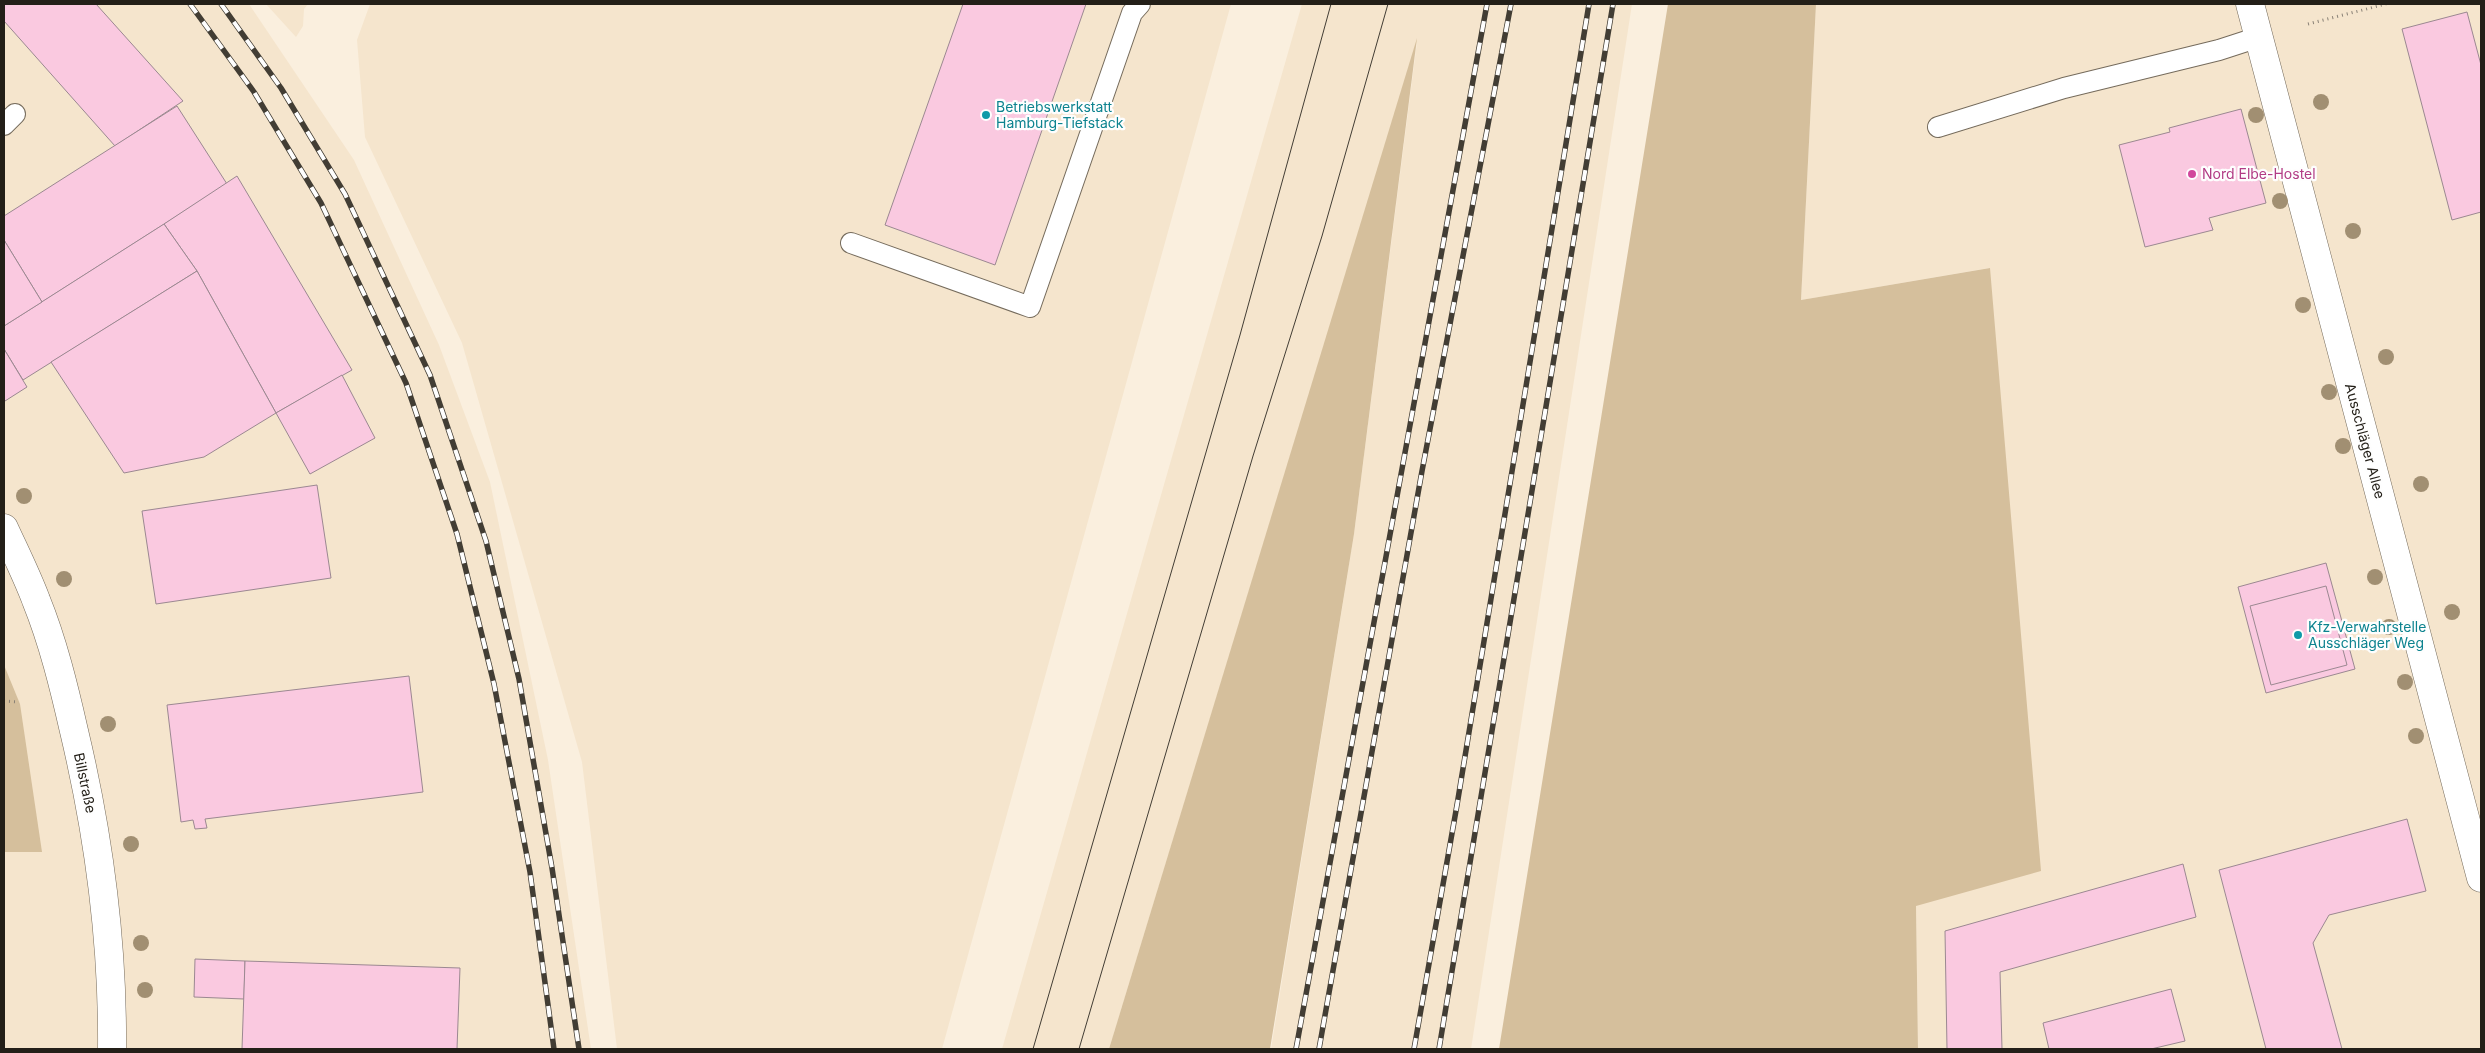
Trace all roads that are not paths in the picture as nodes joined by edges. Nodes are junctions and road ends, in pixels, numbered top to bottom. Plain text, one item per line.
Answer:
1 (1140, 4) edge
2 (2250, 4) edge
3 (2259, 37) junction
4 (1938, 127) dead end
5 (851, 243) dead end
6 (4, 528) edge
7 (2477, 845) edge
8 (2481, 878) edge
9 (112, 1049) edge

1 - 5 lane
2 - 3 street, Ausschläger Allee
3 - 4 lane
3 - 7 street, Ausschläger Allee
6 - 9 street, Billstraße
7 - 8 street, Ausschläger Allee

